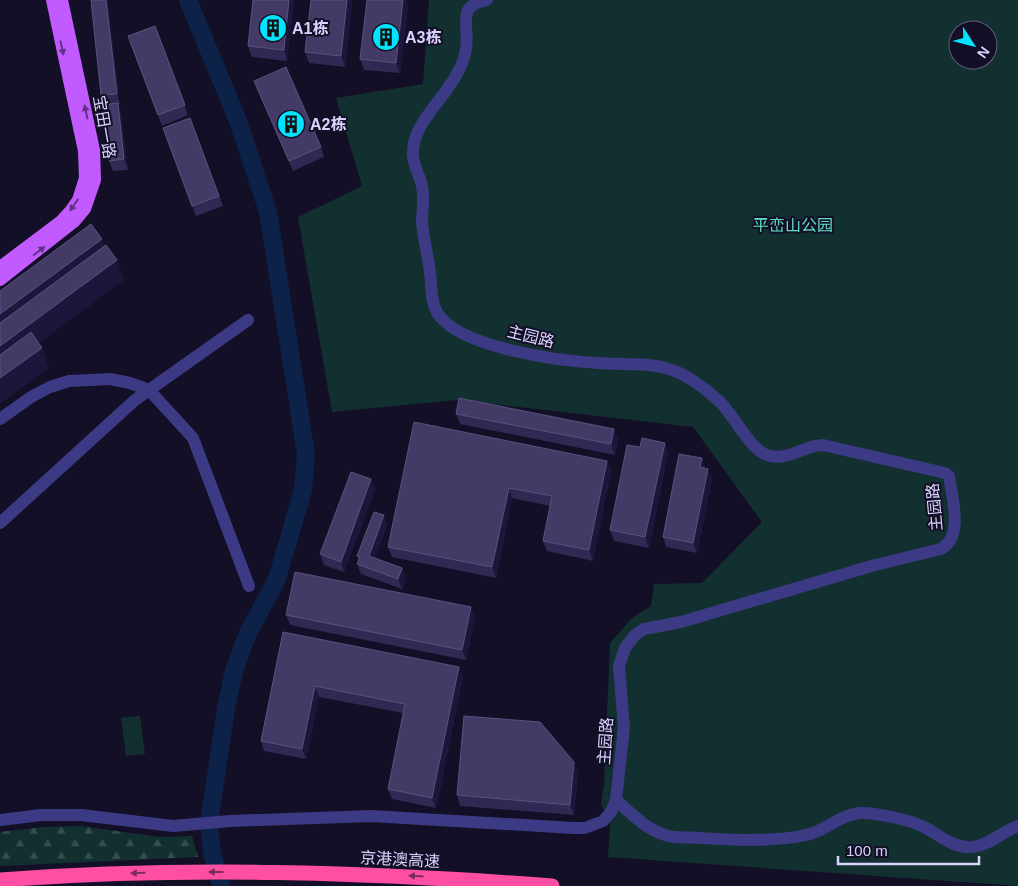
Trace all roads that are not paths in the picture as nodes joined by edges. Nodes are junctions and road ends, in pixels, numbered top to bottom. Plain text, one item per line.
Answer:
1 (52, 0) edge
2 (62, 0) edge
3 (487, 0) edge
4 (0, 266) edge
5 (0, 280) edge
6 (248, 320) dead end
7 (149, 390) junction
8 (0, 419) edge
9 (0, 524) edge
10 (248, 586) dead end
11 (616, 800) junction
12 (0, 808) edge
13 (4, 820) edge
14 (1018, 826) edge
15 (0, 880) edge
16 (552, 886) edge

1 -> 4 main road, 宝田一路
5 -> 2 main road, 宝田一路
3 - 11 street, 主园路
6 - 7 street
7 - 8 street
7 - 9 street
7 - 10 street
11 - 13 street
11 - 14 street
12 - 13 street
16 -> 15 highway, 京港澳高速

